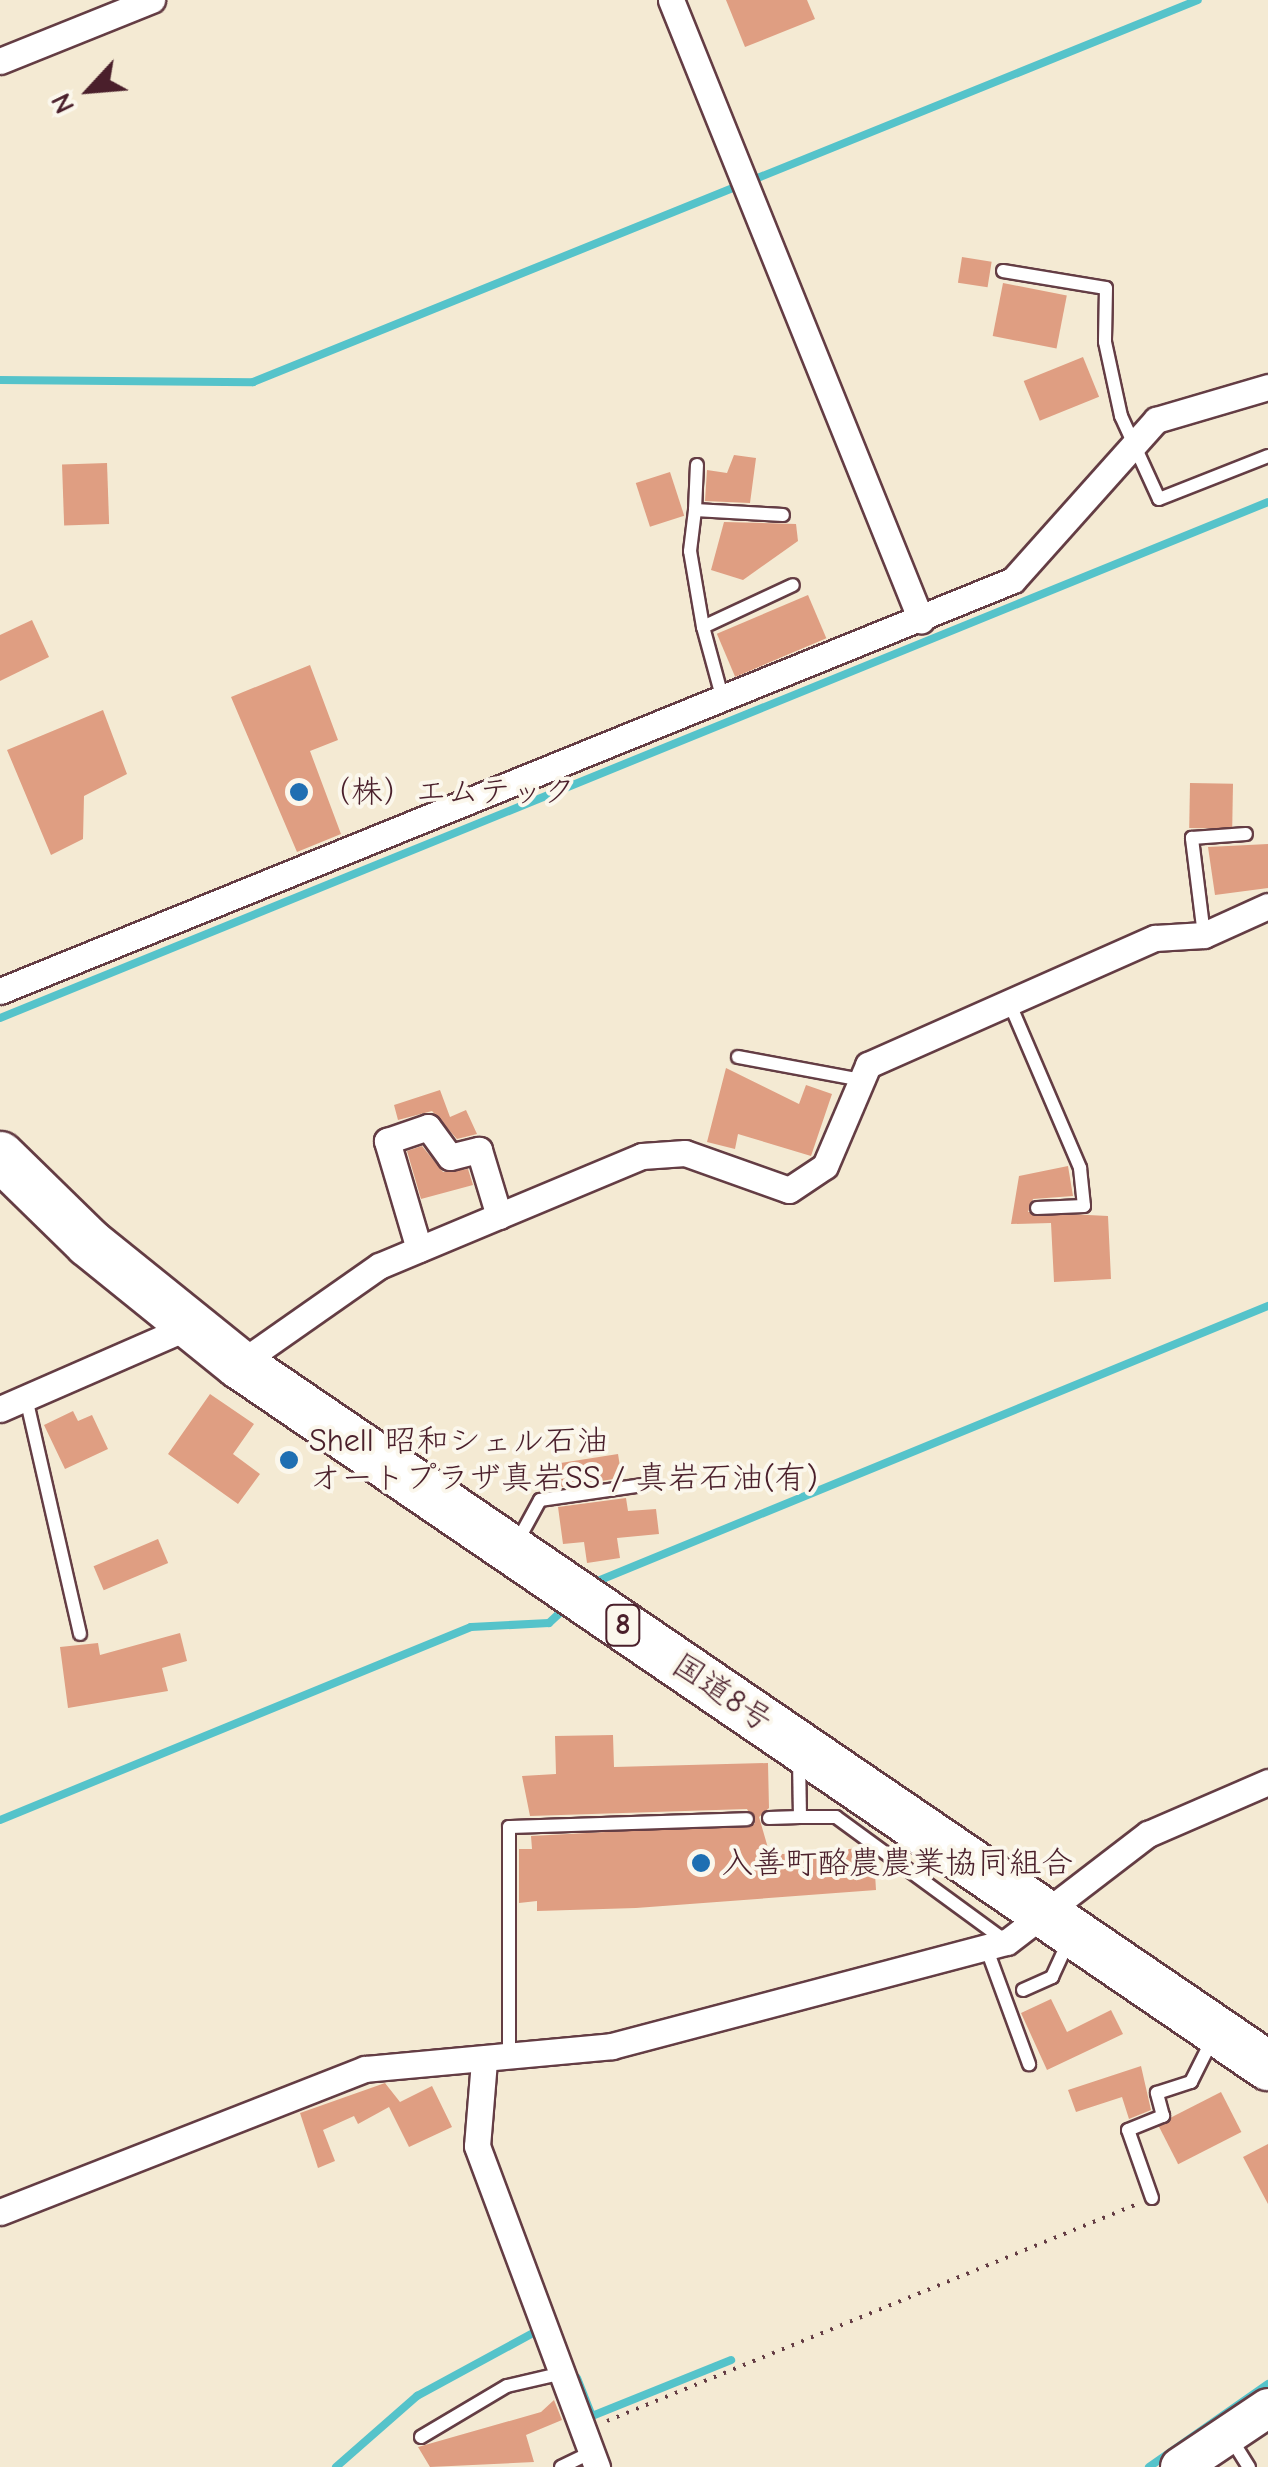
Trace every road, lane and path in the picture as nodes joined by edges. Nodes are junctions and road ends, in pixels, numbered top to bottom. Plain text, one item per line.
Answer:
1 (152, 0) edge
2 (671, 0) edge
3 (0, 61) edge
4 (1004, 271) dead end
5 (1268, 386) edge
6 (1133, 442) junction
7 (1268, 456) edge
8 (698, 465) dead end
9 (695, 510) junction
10 (784, 516) dead end
11 (793, 585) dead end
12 (921, 620) junction
13 (703, 627) junction
14 (723, 700) junction
15 (1246, 834) dead end
16 (1268, 906) edge
17 (1204, 935) junction
18 (0, 991) edge
19 (1009, 1002) junction
20 (738, 1058) dead end
21 (862, 1080) junction
22 (0, 1156) edge
23 (1036, 1208) dead end
24 (498, 1216) junction
25 (419, 1249) junction
26 (188, 1328) junction
27 (239, 1364) junction
28 (26, 1398) junction
29 (0, 1409) edge
30 (643, 1485) dead end
31 (512, 1550) junction
32 (80, 1634) dead end
33 (798, 1746) junction
34 (1268, 1782) edge
35 (800, 1817) junction
36 (769, 1818) dead end
37 (746, 1819) dead end
38 (1061, 1926) junction
39 (997, 1944) junction
40 (1023, 1990) dead end
41 (1216, 2031) junction
42 (496, 2059) junction
43 (1029, 2064) dead end
44 (1268, 2066) edge
45 (1152, 2198) joint
46 (0, 2212) edge
47 (562, 2373) junction
48 (1268, 2408) edge
49 (1229, 2434) junction
50 (422, 2438) dead end
51 (591, 2450) edge
52 (561, 2467) edge
53 (1180, 2467) edge
54 (1249, 2467) edge

1 - 3 street
2 - 12 street
4 - 6 lane
5 - 6 street
6 - 7 lane
6 - 12 street
8 - 9 lane
9 - 10 lane
9 - 13 lane
11 - 13 lane
12 - 14 street
13 - 14 lane
14 - 18 street
15 - 17 lane
16 - 17 street
17 - 19 street
19 - 21 street
19 - 23 lane
20 - 21 lane
21 - 24 street
22 - 26 highway, 国道8号 / 8
24 - 25 street
24 - 25 street
25 - 27 street
26 - 27 highway, 国道8号 / 8
26 - 28 street
27 - 31 highway, 国道8号 / 8
28 - 29 street
28 - 32 lane
30 - 31 lane
31 - 33 highway, 国道8号 / 8
33 - 35 lane
33 - 38 highway, 国道8号 / 8
34 - 38 street
35 - 36 lane
35 - 39 lane
37 - 42 lane
38 - 39 street
38 - 40 lane
38 - 41 highway, 国道8号 / 8
39 - 42 street
39 - 43 lane
41 - 44 highway, 国道8号 / 8
41 - 45 lane
42 - 46 street
42 - 47 street
45 - 51 path
47 - 50 lane
47 - 51 street
48 - 49 street
49 - 53 street
49 - 54 lane
51 - 52 lane

